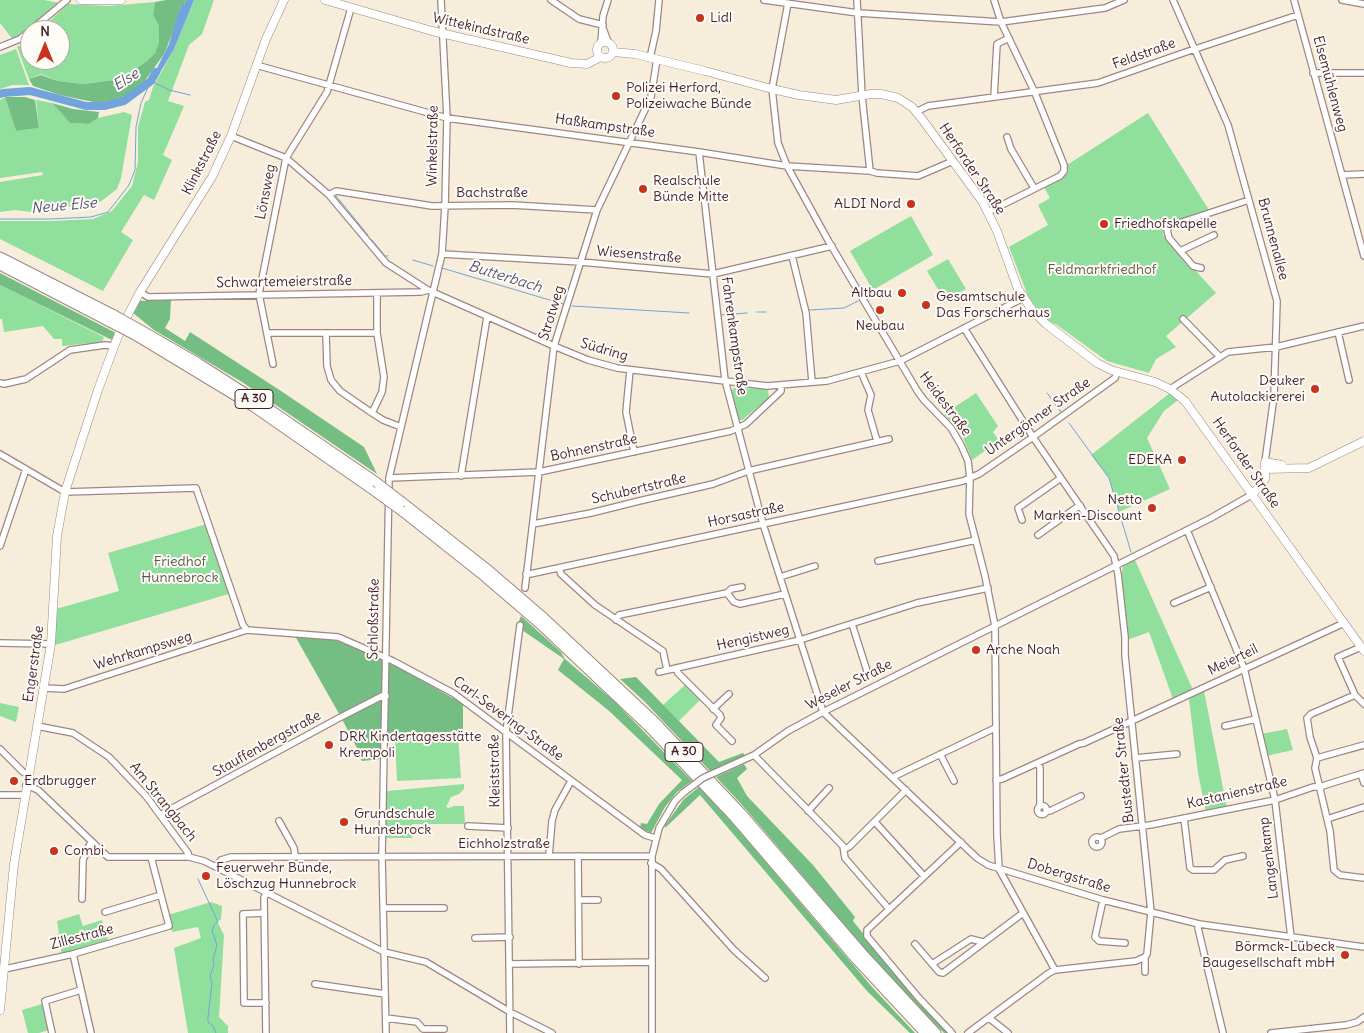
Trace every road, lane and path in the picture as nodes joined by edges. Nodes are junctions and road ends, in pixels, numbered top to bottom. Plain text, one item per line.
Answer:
1 (67, 0) edge
2 (81, 0) edge
3 (121, 0) edge
4 (284, 0) edge
5 (292, 0) edge
6 (325, 0) edge
7 (441, 0) edge
8 (551, 0) edge
9 (608, 0) edge
10 (659, 0) edge
11 (764, 0) edge
12 (857, 0) edge
13 (994, 0) edge
14 (1124, 0) edge
15 (1173, 0) edge
16 (1294, 0) edge
17 (1342, 0) edge
18 (788, 3) junction
19 (1364, 4) edge
20 (351, 8) junction
21 (858, 13) junction
22 (1298, 15) junction
23 (43, 20) edge
24 (1001, 22) junction
25 (602, 26) junction
26 (443, 33) junction
27 (1009, 38) junction
28 (20, 39) edge
29 (609, 46) junction
30 (0, 47) edge
31 (1196, 50) junction
32 (599, 55) junction
33 (653, 59) junction
34 (256, 65) junction
35 (1313, 73) junction
36 (1364, 73) edge
37 (329, 86) junction
38 (772, 90) junction
39 (1035, 92) junction
40 (862, 96) junction
41 (994, 97) junction
42 (916, 112) junction
43 (448, 118) junction
44 (231, 136) junction
45 (1007, 137) dead end
46 (630, 142) junction
47 (699, 152) junction
48 (286, 158) junction
49 (952, 161) junction
50 (787, 166) junction
51 (870, 171) junction
52 (1364, 174) edge
53 (1342, 175) junction
54 (1034, 188) junction
55 (329, 195) junction
56 (1249, 200) junction
57 (445, 206) junction
58 (597, 210) junction
59 (988, 212) junction
60 (1214, 234) dead end
61 (1362, 237) edge
62 (832, 246) junction
63 (1180, 251) junction
64 (442, 254) junction
65 (0, 256) edge
66 (792, 256) junction
67 (1364, 256) edge
68 (581, 262) junction
69 (0, 265) edge
70 (1201, 268) dead end
71 (712, 274) junction
72 (430, 290) junction
73 (140, 292) junction
74 (377, 293) junction
75 (259, 294) junction
76 (1023, 298) junction
77 (488, 317) junction
78 (112, 318) junction
79 (1183, 319) dead end
80 (1364, 326) edge
81 (121, 328) joint
82 (964, 328) junction
83 (1338, 332) junction
84 (267, 333) junction
85 (377, 333) junction
86 (326, 334) junction
87 (114, 346) junction
88 (554, 346) junction
89 (1276, 346) junction
90 (1219, 356) junction
91 (900, 361) junction
92 (273, 364) dead end
93 (630, 370) junction
94 (861, 372) junction
95 (1117, 372) junction
96 (725, 380) junction
97 (1349, 380) dead end
98 (812, 382) junction
99 (2, 384) edge
100 (781, 385) junction
101 (1170, 389) junction
102 (0, 390) edge
103 (372, 413) junction
104 (401, 426) junction
105 (738, 428) junction
106 (1033, 436) junction
107 (889, 438) dead end
108 (877, 441) junction
109 (1364, 441) edge
110 (634, 452) junction
111 (0, 454) edge
112 (1265, 466) junction
113 (26, 469) junction
114 (748, 471) junction
115 (538, 472) junction
116 (461, 476) junction
117 (389, 478) junction
118 (970, 478) junction
119 (1061, 478) junction
120 (65, 492) junction
121 (1253, 494) junction
122 (1080, 505) junction
123 (402, 506) junction
124 (1022, 520) dead end
125 (533, 524) junction
126 (763, 524) junction
127 (1187, 530) junction
128 (1038, 535) dead end
129 (976, 540) junction
130 (0, 546) edge
131 (878, 561) dead end
132 (815, 566) dead end
133 (1116, 566) junction
134 (559, 568) junction
135 (526, 574) junction
136 (780, 577) junction
137 (742, 587) dead end
138 (1211, 587) junction
139 (525, 588) dead end
140 (988, 588) junction
141 (727, 593) junction
142 (785, 594) junction
143 (1174, 603) dead end
144 (616, 620) junction
145 (1344, 622) junction
146 (852, 624) junction
147 (520, 625) dead end
148 (995, 626) junction
149 (247, 630) junction
150 (800, 640) junction
151 (0, 643) edge
152 (51, 644) junction
153 (1362, 649) edge
154 (385, 657) junction
155 (676, 668) junction
156 (1244, 668) junction
157 (667, 670) junction
158 (867, 671) dead end
159 (659, 672) dead end
160 (44, 688) junction
161 (729, 694) dead end
162 (1355, 694) junction
163 (386, 696) junction
164 (1364, 704) edge
165 (714, 708) junction
166 (823, 712) junction
167 (1256, 719) junction
168 (1132, 720) junction
169 (37, 726) junction
170 (1224, 726) dead end
171 (996, 728) junction
172 (506, 732) junction
173 (732, 741) dead end
174 (1364, 744) edge
175 (0, 749) edge
176 (940, 754) junction
177 (1176, 754) dead end
178 (754, 755) junction
179 (1135, 758) junction
180 (1317, 758) junction
181 (1038, 763) junction
182 (1362, 773) edge
183 (28, 774) junction
184 (893, 778) junction
185 (571, 780) junction
186 (996, 780) junction
187 (954, 781) dead end
188 (1364, 783) edge
189 (26, 785) junction
190 (1319, 787) junction
191 (830, 788) dead end
192 (906, 790) junction
193 (0, 795) edge
194 (24, 795) junction
195 (1080, 796) dead end
196 (1275, 800) junction
197 (1364, 807) edge
198 (808, 811) junction
199 (160, 815) junction
200 (1184, 818) junction
201 (1328, 819) junction
202 (280, 821) dead end
203 (875, 822) junction
204 (468, 826) dead end
205 (1143, 826) junction
206 (508, 828) junction
207 (655, 838) junction
208 (1101, 838) dead end
209 (961, 842) junction
210 (93, 843) junction
211 (844, 849) junction
212 (998, 854) junction
213 (508, 856) junction
214 (549, 856) junction
215 (578, 856) junction
216 (652, 856) junction
217 (1243, 856) dead end
218 (189, 857) junction
219 (295, 857) junction
220 (382, 857) junction
221 (151, 858) junction
222 (651, 863) junction
223 (984, 863) junction
224 (216, 867) junction
225 (999, 869) junction
226 (1013, 872) junction
227 (924, 876) junction
228 (1364, 878) edge
229 (1004, 880) junction
230 (266, 893) junction
231 (161, 895) junction
232 (82, 898) dead end
233 (579, 900) junction
234 (598, 900) dead end
235 (1103, 900) junction
236 (384, 908) junction
237 (444, 908) dead end
238 (889, 910) junction
239 (105, 912) dead end
240 (1151, 912) junction
241 (264, 913) junction
242 (1023, 913) junction
243 (1198, 924) junction
244 (510, 937) junction
245 (1291, 937) junction
246 (475, 938) dead end
247 (983, 942) junction
248 (1125, 943) dead end
249 (915, 944) dead end
250 (1364, 947) edge
251 (384, 952) junction
252 (73, 954) junction
253 (1145, 958) junction
254 (652, 962) junction
255 (510, 964) junction
256 (579, 964) junction
257 (932, 964) junction
258 (2, 970) edge
259 (1055, 970) junction
260 (1145, 972) dead end
261 (766, 978) dead end
262 (316, 984) dead end
263 (81, 990) junction
264 (385, 994) junction
265 (266, 1003) junction
266 (0, 1010) edge
267 (510, 1012) junction
268 (1364, 1017) edge
269 (386, 1018) junction
270 (989, 1018) junction
271 (444, 1030) dead end
272 (1289, 1032) edge
273 (52, 1033) edge
274 (91, 1033) edge
275 (266, 1033) edge
276 (386, 1033) edge
277 (510, 1033) edge
278 (552, 1033) edge
279 (652, 1033) edge
280 (925, 1033) edge
281 (936, 1033) edge
282 (952, 1033) edge
283 (968, 1033) edge
284 (1008, 1033) edge
285 (1222, 1033) edge
286 (1271, 1033) edge

1 - 23 street
2 - 3 main road
4 - 5 main road
4 - 34 main road, Klinkstraße
6 - 20 main road, Wittekindstraße
7 - 26 street, Winkelstraße
8 - 25 street
9 - 25 street
10 - 33 street, Strotweg
11 - 18 street
12 - 21 street
13 - 24 street
14 - 24 street
15 - 31 street, Brunnenallee
16 - 22 street, Elsemühlenweg
17 - 19 street
18 - 21 street
18 - 38 street, Heidestraße
20 - 26 main road, Wittekindstraße
20 - 37 street, Lönsweg
21 - 24 street
21 - 40 street
22 - 31 street, Feldstraße
22 - 35 street, Elsemühlenweg
24 - 27 street
25 - 29 street
26 - 32 main road, Wittekindstraße
26 - 43 street, Winkelstraße
27 - 39 street
27 - 41 street
28 - 30 street
29 - 32 main road
29 - 32 main road, Wittekindstraße
29 - 33 main road, Herforder Straße
31 - 39 street, Feldstraße
31 - 56 street, Brunnenallee
33 - 38 main road, Herforder Straße
33 - 46 street, Strotweg
34 - 37 street, Haßkampstraße
34 - 44 main road, Klinkstraße
35 - 36 street
35 - 53 street, Elsemühlenweg
37 - 43 street, Haßkampstraße
37 - 48 street, Lönsweg
38 - 40 main road, Herforder Straße
38 - 50 street, Heidestraße
39 - 41 street, Feldstraße
39 - 54 street
40 - 42 main road, Herforder Straße
40 - 51 street
41 - 42 street, Feldstraße
42 - 49 main road, Herforder Straße
43 - 46 street, Haßkampstraße
43 - 57 street, Winkelstraße
44 - 48 street, Südring
44 - 73 main road, Klinkstraße
45 - 54 street
46 - 47 street, Haßkampstraße
46 - 58 street, Strotweg
47 - 50 street, Haßkampstraße
47 - 71 street, Fahrenkampstraße
48 - 55 street, Südring
48 - 75 street, Lönsweg
49 - 51 street, Haßkampstraße
49 - 59 main road, Herforder Straße
50 - 51 street, Haßkampstraße
50 - 62 street, Heidestraße
52 - 53 street
53 - 61 street, Elsemühlenweg
54 - 59 street
55 - 57 street, Bachstraße
55 - 72 street, Südring
56 - 63 street
56 - 89 street, Brunnenallee
57 - 58 street, Bachstraße
57 - 64 street, Winkelstraße
58 - 68 street, Strotweg
59 - 76 main road, Herforder Straße
60 - 63 street
61 - 67 street, Elsemühlenweg
62 - 66 street, Wiesenstraße
62 - 91 street, Heidestraße
63 - 70 street
64 - 68 street, Wiesenstraße
64 - 72 street, Winkelstraße
65 - 78 highway, A 30
66 - 71 street, Wiesenstraße
66 - 98 street
68 - 71 street, Wiesenstraße
68 - 88 street, Strotweg
69 - 78 highway, A 30
71 - 96 street, Fahrenkampstraße
72 - 74 street, Schwartemeierstraße
72 - 77 street, Südring
72 - 104 street, Schloßstraße
73 - 75 street, Schwartemeierstraße
73 - 81 main road, Klinkstraße
74 - 75 street, Schwartemeierstraße
74 - 85 street
75 - 84 street, Lönsweg
76 - 82 street, Südring
76 - 95 main road, Herforder Straße
77 - 88 street, Südring
77 - 116 street
78 - 123 highway, A 30, bridge
79 - 90 street
80 - 83 street
81 - 87 main road, Engerstraße
82 - 91 street, Südring
82 - 106 street, Bustedter Straße
83 - 89 street
83 - 97 street
84 - 86 street
84 - 92 street, Lönsweg
85 - 86 street
85 - 103 street
86 - 103 street
87 - 99 street
87 - 120 main road, Engerstraße
88 - 93 street, Südring
88 - 115 street, Strotweg
89 - 90 street
89 - 112 street, Brunnenallee
90 - 101 street
91 - 94 street, Südring
91 - 118 street, Heidestraße
93 - 96 street, Südring
93 - 110 street
94 - 98 street, Südring
94 - 108 street
95 - 101 main road, Herforder Straße
95 - 106 street, Untergönner Straße
96 - 100 street, Südring
96 - 105 street, Fahrenkampstraße
98 - 100 street, Südring
99 - 102 street
100 - 105 street, Bohnenstraße
101 - 121 main road, Herforder Straße
103 - 104 street
104 - 117 street, Schloßstraße
105 - 110 street, Bohnenstraße
105 - 114 street, Fahrenkampstraße
106 - 118 street, Untergönner Straße
106 - 119 street, Bustedter Straße
107 - 108 street, Schubertstraße
108 - 114 street, Schubertstraße
109 - 112 main road
110 - 115 street, Bohnenstraße
111 - 113 street
112 - 121 main road, Brunnenallee
113 - 120 street
113 - 130 street
114 - 125 street, Schubertstraße
114 - 126 street, Fahrenkampstraße
115 - 116 street, Bohnenstraße
115 - 125 street, Strotweg
116 - 117 street, Bohnenstraße
117 - 154 street, Schloßstraße
118 - 126 street, Horsastraße
118 - 129 street, Heidestraße
119 - 122 street, Bustedter Straße
119 - 124 street
120 - 149 street
120 - 152 main road, Engerstraße
121 - 127 street, Weseler Straße
121 - 145 main road, Herforder Straße
122 - 128 street
122 - 133 street, Bustedter Straße
123 - 280 highway, A 30
123 - 281 highway, A 30
125 - 135 street, Strotweg
126 - 134 street, Horsastraße
126 - 136 street, Fahrenkampstraße
127 - 133 street, Weseler Straße
127 - 138 street, Langenkamp
129 - 131 street
129 - 140 street, Heidestraße
132 - 136 street
133 - 148 street, Weseler Straße
133 - 168 street, Bustedter Straße
134 - 135 street, Horsastraße
134 - 144 street
135 - 139 street, Strotweg
136 - 142 street, Fahrenkampstraße
137 - 141 street
138 - 143 street
138 - 156 street, Langenkamp
140 - 146 street, Hengistweg
140 - 148 street, Heidestraße
141 - 142 street
141 - 144 street
142 - 150 street, Fahrenkampstraße
144 - 157 street
145 - 153 main road, Herforder Straße
145 - 156 street, Meierteil
146 - 150 street, Hengistweg
146 - 158 street
147 - 172 street, Kleiststraße
148 - 166 street, Weseler Straße
148 - 171 street, Heidestraße
149 - 154 street, Carl-Severing-Straße
149 - 160 street, Wehrkampsweg
150 - 155 street, Hengistweg
150 - 166 street, Fahrenkampstraße
151 - 152 street
152 - 160 main road, Engerstraße
153 - 162 street
154 - 163 street, Schloßstraße
154 - 172 street, Carl-Severing-Straße
155 - 157 street, Hengistweg
155 - 165 street
156 - 167 street, Langenkamp
156 - 168 street, Meierteil
157 - 159 street, Hengistweg
160 - 169 main road, Engerstraße
161 - 165 street
162 - 164 street
162 - 180 street
163 - 199 street, Stauffenbergstraße
163 - 220 street, Schloßstraße
165 - 173 street
166 - 178 street, Weseler Straße
166 - 184 street, Dobergstraße
167 - 170 street
167 - 196 street, Langenkamp
168 - 179 street, Bustedter Straße
168 - 181 street, Meierteil
169 - 183 main road, Engerstraße
169 - 199 street, Am Strangbach
171 - 176 street
171 - 186 street, Heidestraße
172 - 185 street, Carl-Severing-Straße
172 - 206 street, Kleiststraße
174 - 180 street
175 - 183 street
176 - 184 street
176 - 187 street
177 - 179 street
178 - 198 street
178 - 207 street, Weseler Straße, bridge
179 - 205 street, Bustedter Straße
180 - 190 street
181 - 186 street, Meierteil
181 - 195 street
182 - 188 street
182 - 190 street, Kastanienstraße
183 - 189 main road, Engerstraße
184 - 192 street, Dobergstraße
185 - 207 street, Carl-Severing-Straße
185 - 214 street
186 - 212 street, Heidestraße
189 - 194 main road, Engerstraße
189 - 210 street
190 - 196 street, Kastanienstraße
190 - 201 street
191 - 198 street
192 - 203 street
192 - 209 street, Dobergstraße
193 - 194 street
194 - 258 main road, Engerstraße
196 - 200 street, Kastanienstraße
196 - 245 street, Langenkamp
197 - 201 street
198 - 211 street
199 - 218 street, Am Strangbach
200 - 205 street, Kastanienstraße
200 - 217 street
201 - 228 street
202 - 219 street
203 - 211 street
203 - 227 street
204 - 206 street, Kleiststraße
205 - 208 street, Kastanienstraße
205 - 240 street, Bustedter Straße
206 - 213 street, Kleiststraße
207 - 216 street, Weseler Straße
209 - 223 street, Dobergstraße
209 - 227 street
210 - 221 street
210 - 232 street
211 - 238 street
212 - 223 street
212 - 225 street, Heidestraße
213 - 214 street, Eichholzstraße
213 - 220 street, Eichholzstraße
213 - 244 street, Kleiststraße
214 - 215 street, Eichholzstraße
215 - 216 street, Eichholzstraße
215 - 233 street
216 - 222 street, Weseler Straße
218 - 221 street
218 - 224 street
219 - 220 street, Eichholzstraße
219 - 224 street, Eichholzstraße
220 - 236 street, Schloßstraße
221 - 231 street
222 - 254 street, Weseler Straße
222 - 261 street
223 - 225 street, Dobergstraße
224 - 230 street
225 - 226 street, Dobergstraße
225 - 229 street, Heidestraße
226 - 229 street
226 - 235 street, Dobergstraße
227 - 238 street
229 - 242 street, Heidestraße
230 - 241 street
230 - 251 street
231 - 239 street
231 - 252 street, Zillestraße
233 - 234 street
233 - 256 street
235 - 240 street, Dobergstraße
235 - 248 street
236 - 237 street
236 - 251 street, Schloßstraße
238 - 282 street
240 - 243 street, Dobergstraße
240 - 253 street, Bustedter Straße
241 - 265 street
241 - 265 street
242 - 247 street
242 - 259 street, Heidestraße
243 - 245 street, Dobergstraße
243 - 285 street
244 - 246 street
244 - 255 street, Kleiststraße
245 - 250 street, Dobergstraße
247 - 257 street
247 - 257 street
249 - 257 street
251 - 264 street, Schloßstraße
251 - 267 street
252 - 258 street, Zillestraße
252 - 263 street
253 - 259 street
253 - 260 street, Bustedter Straße
254 - 256 street
254 - 279 street, Weseler Straße
255 - 256 street
255 - 267 street, Kleiststraße
258 - 266 main road, Engerstraße
259 - 270 street
262 - 264 street
263 - 273 street
263 - 274 street
264 - 269 street, Schloßstraße
265 - 275 street
267 - 277 street, Kleiststraße
267 - 278 street
268 - 272 street
269 - 271 street
269 - 276 street, Schloßstraße
270 - 283 street
270 - 284 street
272 - 286 street

